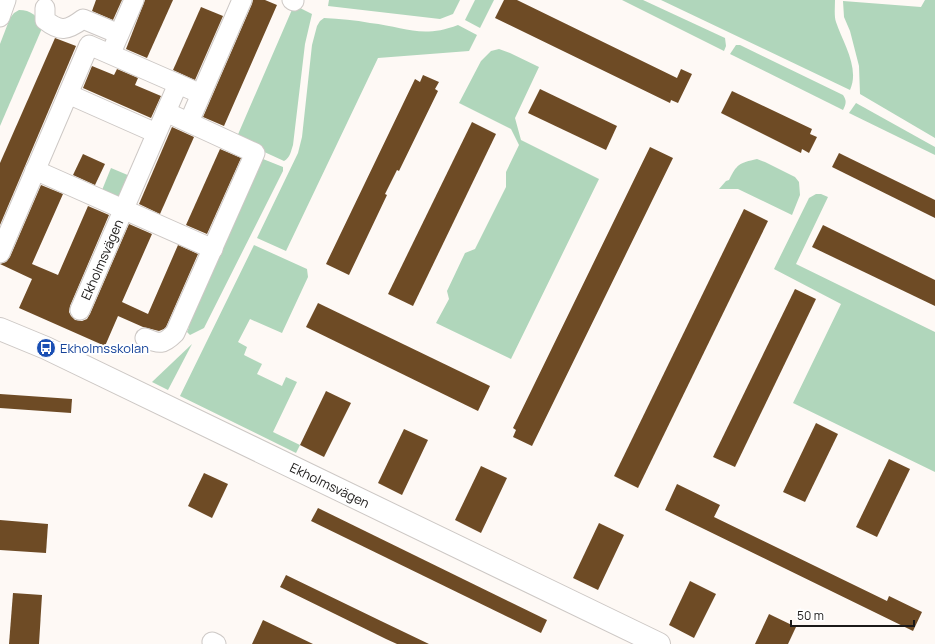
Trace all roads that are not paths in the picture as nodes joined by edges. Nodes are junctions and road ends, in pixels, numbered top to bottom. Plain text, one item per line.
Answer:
1 (6, 0) edge
2 (134, 0) edge
3 (242, 0) edge
4 (45, 8) dead end
5 (0, 17) edge
6 (119, 34) junction
7 (110, 54) junction
8 (178, 84) junction
9 (68, 94) junction
10 (201, 94) junction
11 (166, 112) junction
12 (189, 122) junction
13 (156, 133) junction
14 (36, 170) junction
15 (124, 209) junction
16 (213, 249) junction
17 (0, 253) edge
18 (80, 310) dead end
19 (0, 329) edge
20 (145, 338) dead end
21 (659, 644) edge

1 - 5 street
2 - 6 street
3 - 10 street
4 - 6 street
6 - 7 street
7 - 8 street
7 - 9 street
8 - 10 street
8 - 11 street, Ekholmsvägen
9 - 13 street
9 - 14 street
10 - 12 street
11 - 12 street
11 - 13 street, Ekholmsvägen
12 - 16 street
13 - 15 street, Ekholmsvägen
14 - 15 street, Ekholmsvägen
14 - 17 street
15 - 16 street, Ekholmsvägen
15 - 18 street, Ekholmsvägen
16 - 20 street
19 - 21 street, Ekholmsvägen

